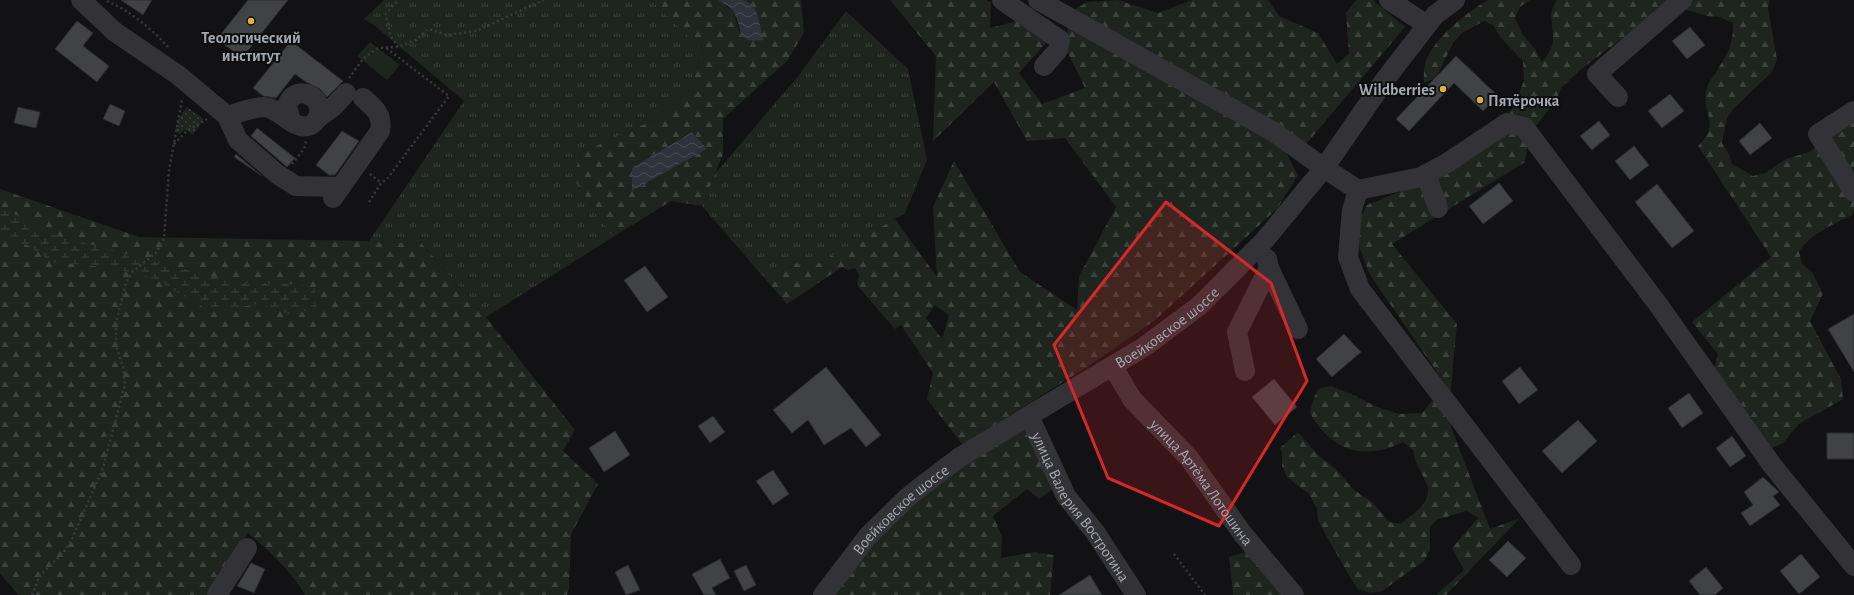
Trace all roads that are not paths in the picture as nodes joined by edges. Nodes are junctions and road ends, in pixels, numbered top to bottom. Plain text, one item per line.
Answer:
1 (1002, 0) edge
2 (1389, 0) edge
3 (1455, 0) edge
4 (1682, 0) edge
5 (1043, 2) edge
6 (84, 3) edge
7 (1427, 25) junction
8 (1044, 66) dead end
9 (1618, 97) dead end
10 (1854, 111) edge
11 (227, 116) junction
12 (1324, 168) junction
13 (1426, 174) junction
14 (1358, 190) junction
15 (1854, 192) edge
16 (1438, 208) dead end
17 (1264, 241) junction
18 (1269, 268) junction
19 (1298, 329) dead end
20 (1113, 367) junction
21 (1245, 371) dead end
22 (1029, 416) junction
23 (248, 548) dead end
24 (1571, 565) dead end
25 (1854, 566) edge
26 (217, 595) edge
27 (823, 595) edge
28 (1136, 595) edge
29 (1294, 595) edge

1 - 8 street
2 - 7 street
3 - 7 street, Воейковское шоссе
4 - 9 street
5 - 12 street
6 - 11 street
7 - 12 street, Воейковское шоссе
10 - 15 street
11 - 11 street
12 - 14 street
12 - 17 street, Воейковское шоссе
13 - 14 street
13 - 16 street
13 - 25 street
14 - 24 street
17 - 18 street
17 - 20 street, Воейковское шоссе
18 - 19 street
18 - 21 street
20 - 22 street, Воейковское шоссе
20 - 29 street, улица Артёма Лотошина
22 - 27 street, Воейковское шоссе
22 - 28 street, улица Валерия Востротина
23 - 26 street

